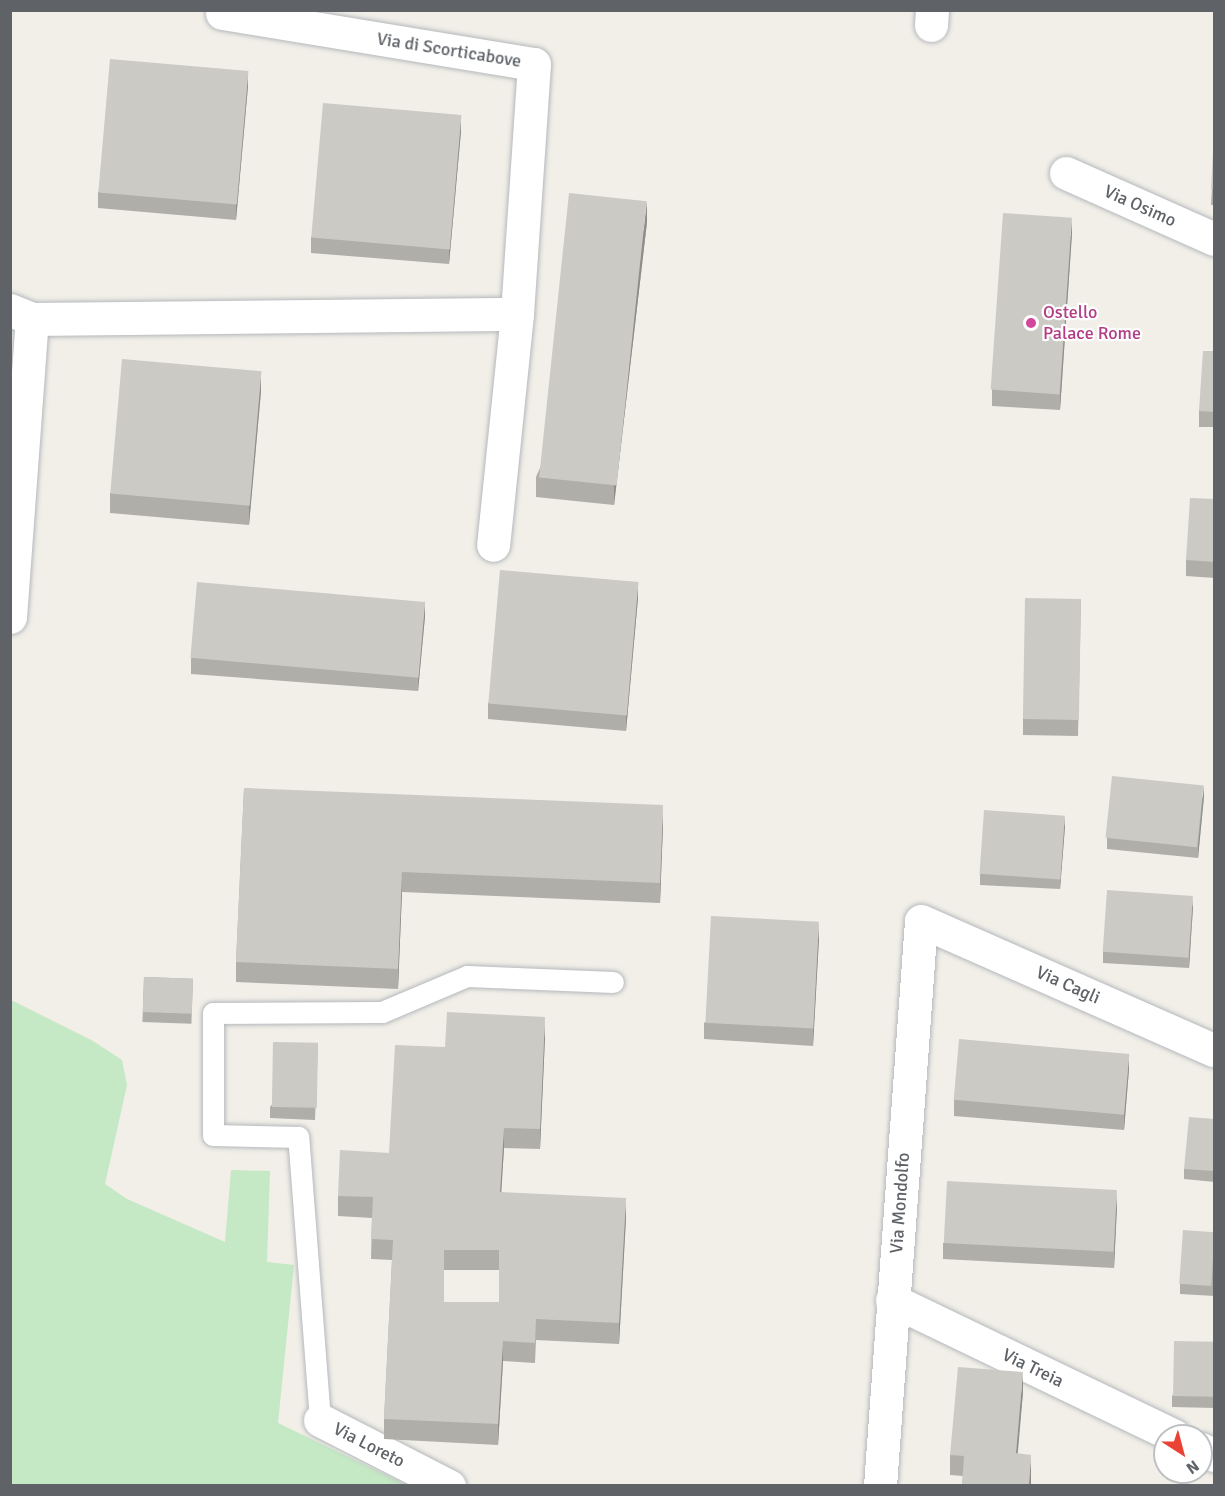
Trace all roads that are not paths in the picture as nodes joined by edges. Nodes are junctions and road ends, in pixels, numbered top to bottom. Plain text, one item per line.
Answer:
1 (222, 13) dead end
2 (1066, 173) dead end
3 (1215, 239) edge
4 (21, 314) edge
5 (517, 315) junction
6 (493, 545) dead end
7 (10, 617) edge
8 (921, 921) joint
9 (613, 982) dead end
10 (1215, 1050) edge
11 (892, 1300) junction
12 (320, 1420) joint
13 (1153, 1426) edge
14 (449, 1485) edge
15 (880, 1485) edge

1 - 5 street, Via di Scorticabove
2 - 3 street, Via Osimo
4 - 5 street
4 - 7 street
5 - 6 street, Via di Scorticabove
8 - 10 street, Via Cagli
8 - 11 street, Via Mondolfo
9 - 12 lane
11 - 13 street, Via Treia
11 - 15 street, Via Mondolfo
12 - 14 street, Via Loreto

